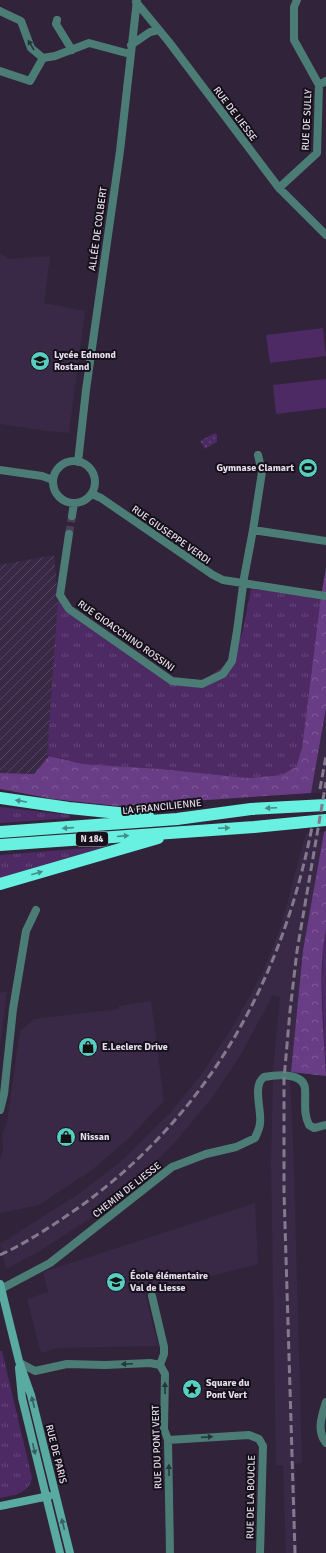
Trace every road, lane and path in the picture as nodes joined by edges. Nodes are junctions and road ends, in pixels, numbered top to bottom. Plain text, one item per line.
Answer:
1 (297, 0) edge
2 (136, 1) edge
3 (0, 11) edge
4 (57, 20) dead end
5 (159, 30) junction
6 (132, 45) junction
7 (72, 50) junction
8 (130, 54) junction
9 (43, 58) junction
10 (0, 70) edge
11 (323, 83) edge
12 (279, 188) junction
13 (326, 235) edge
14 (258, 456) dead end
15 (78, 462) junction
16 (0, 470) edge
17 (53, 480) junction
18 (92, 494) junction
19 (74, 503) junction
20 (72, 516) tunnel mouth
21 (253, 530) junction
22 (69, 534) tunnel mouth
23 (326, 541) edge
24 (243, 583) junction
25 (326, 596) edge
26 (0, 798) edge
27 (326, 805) edge
28 (177, 819) junction
29 (326, 820) edge
30 (185, 831) junction
31 (0, 832) edge
32 (0, 845) edge
33 (0, 884) edge
34 (36, 910) dead end
35 (0, 1110) edge
36 (326, 1125) edge
37 (1, 1287) edge
38 (152, 1296) dead end
39 (19, 1362) junction
40 (160, 1366) junction
41 (326, 1402) edge
42 (168, 1440) junction
43 (326, 1443) edge
44 (56, 1494) junction
45 (46, 1497) junction
46 (0, 1506) edge
47 (60, 1553) edge
48 (70, 1553) edge
49 (170, 1553) edge
50 (260, 1553) edge

1 - 11 street, RUE DE SULLY
2 - 5 street, RUE DE LIESSE
2 - 6 street, ALLÉE DE COLBERT
9 -> 3 street
4 - 7 street
5 - 6 street
5 - 12 street, RUE DE LIESSE
6 - 8 street, ALLÉE DE COLBERT
7 - 8 street
7 - 9 street
8 - 15 street, ALLÉE DE COLBERT
9 - 10 street
11 - 12 street, RUE DE SULLY
12 - 13 street, RUE DE LIESSE
14 - 21 street, RUE GIOACCHINO ROSSINI
15 - 17 street
15 - 18 street
16 - 17 street
17 - 19 street
18 - 19 street
18 - 24 street, RUE GIUSEPPE VERDI
19 - 20 street
21 - 23 street
21 - 24 street, RUE GIOACCHINO ROSSINI
22 - 24 street, RUE GIOACCHINO ROSSINI
24 - 25 street, RUE GIUSEPPE VERDI
28 -> 26 highway
27 -> 28 highway, LA FRANCILIENNE / N 184
28 -> 31 highway, LA FRANCILIENNE / N 184
30 -> 29 highway, N 184
32 -> 30 highway, N 184
33 -> 30 highway
34 - 35 street
36 - 37 street, CHEMIN DE LIESSE
37 - 39 main road, RUE DE PARIS
38 - 40 street, RUE DU PONT VERT
40 -> 39 street
44 -> 39 main road, RUE DE PARIS
39 -> 45 main road, RUE DE PARIS
42 -> 40 street, RUE DU PONT VERT
41 - 43 street
49 -> 42 street, RUE DU PONT VERT
42 -> 50 street, RUE DE LA BOUCLE
44 - 45 main road
48 -> 44 main road, RUE DE PARIS
45 - 46 main road
45 - 47 main road, RUE DE PARIS

